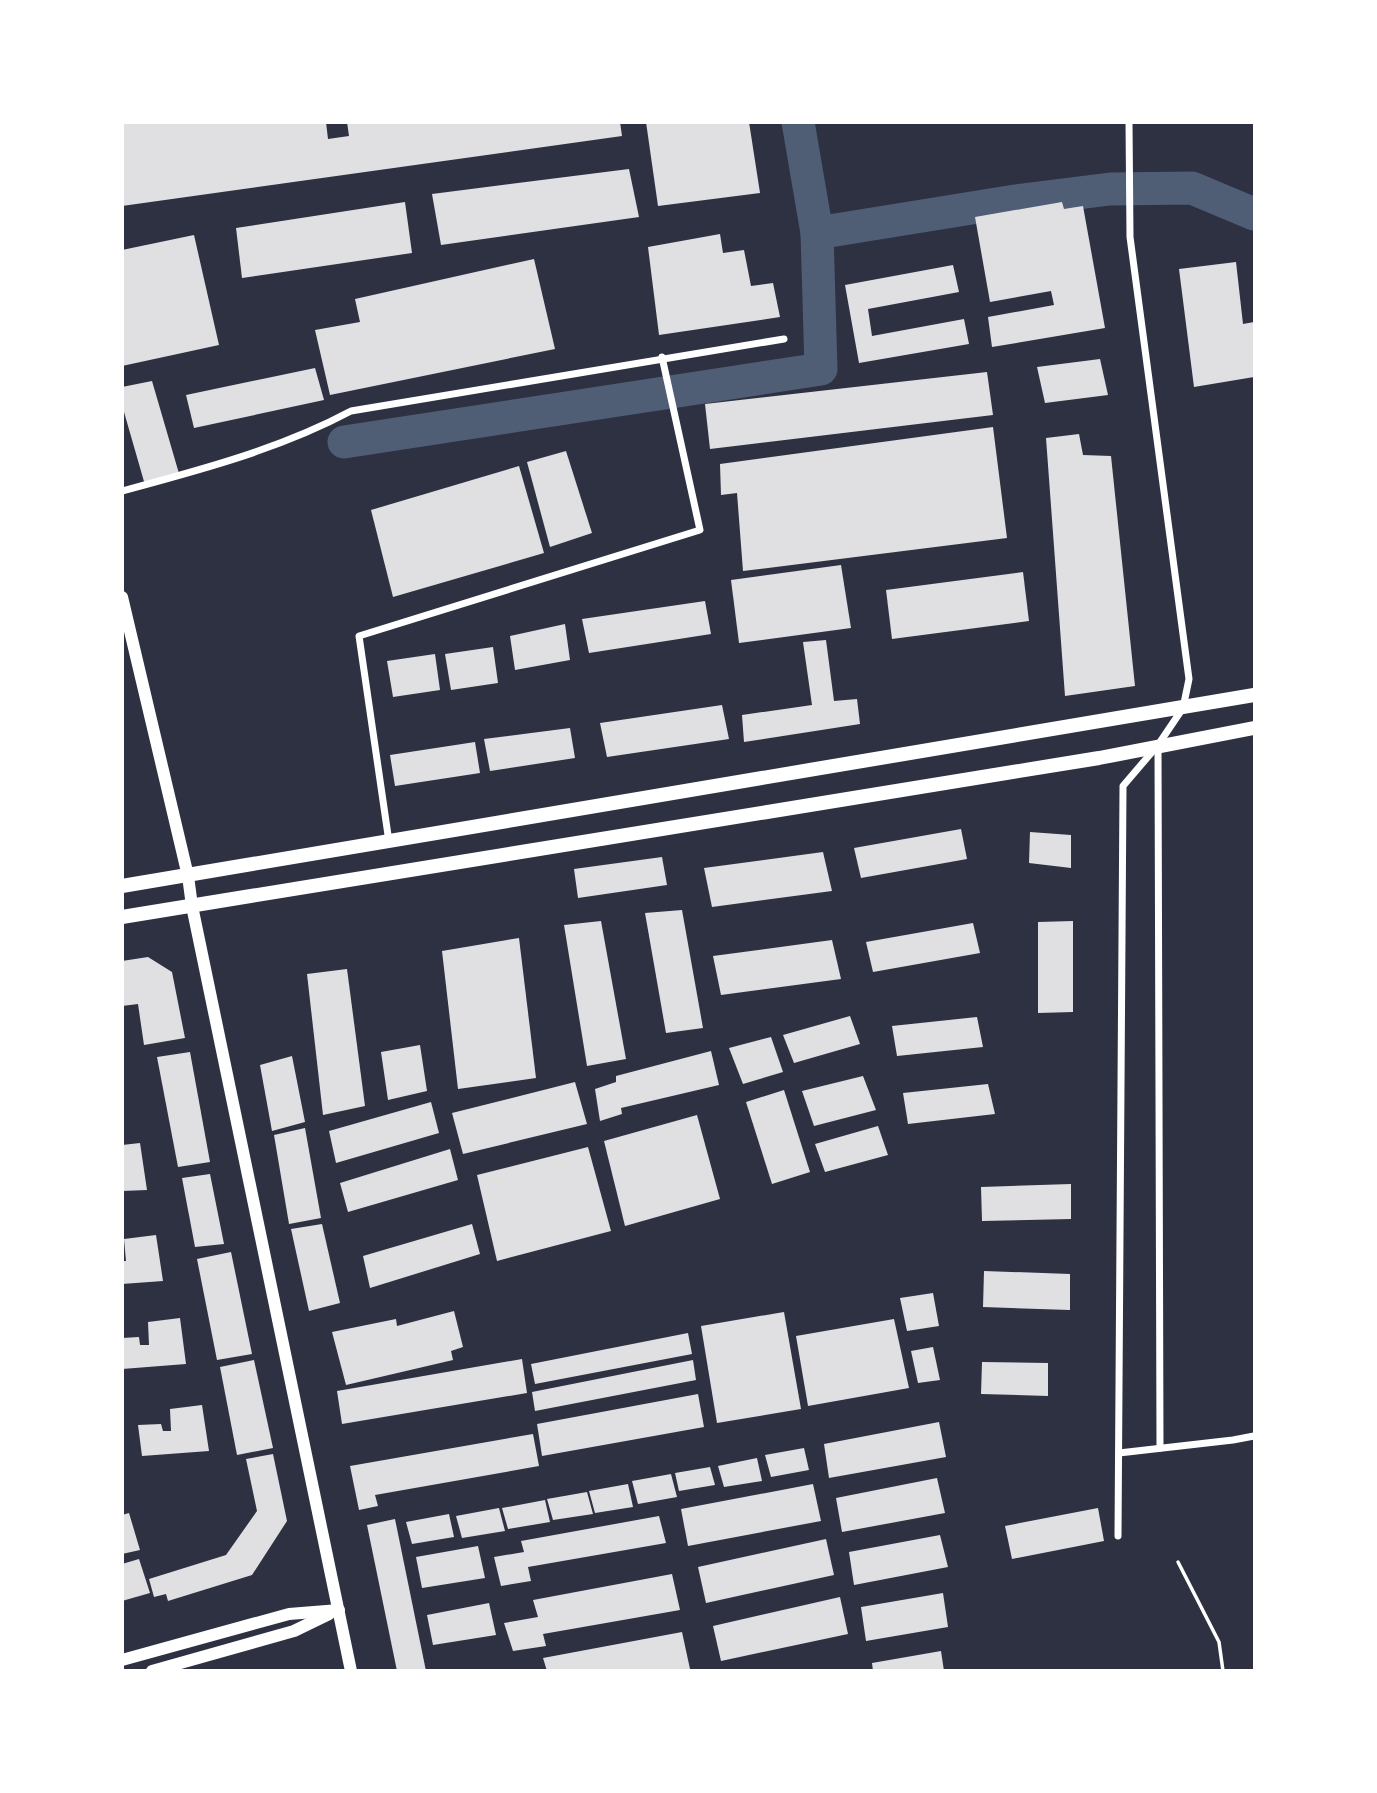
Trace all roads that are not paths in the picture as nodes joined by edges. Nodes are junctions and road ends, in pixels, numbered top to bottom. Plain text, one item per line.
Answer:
1 (1129, 122) edge
2 (785, 339) dead end
3 (662, 358) junction
4 (122, 491) edge
5 (122, 597) edge
6 (1255, 695) edge
7 (1183, 708) junction
8 (1255, 728) edge
9 (1158, 745) junction
10 (389, 842) junction
11 (188, 876) junction
12 (122, 886) edge
13 (192, 906) junction
14 (122, 917) edge
15 (1255, 1436) edge
16 (1160, 1448) junction
17 (1118, 1453) junction
18 (1118, 1536) dead end
19 (339, 1610) junction
20 (122, 1660) edge
21 (152, 1671) edge
22 (351, 1671) edge

1 - 7 street
2 - 3 street
3 - 4 street
3 - 10 street
5 - 11 street
6 - 7 main road
7 - 9 street
7 - 10 main road
8 - 9 main road
9 - 13 main road
9 - 16 street
9 - 17 street
10 - 11 main road
11 - 12 main road
11 - 13 street
13 - 14 main road
13 - 19 street
15 - 16 street
16 - 17 street
17 - 18 street
19 - 20 street
19 - 21 street
19 - 22 street

